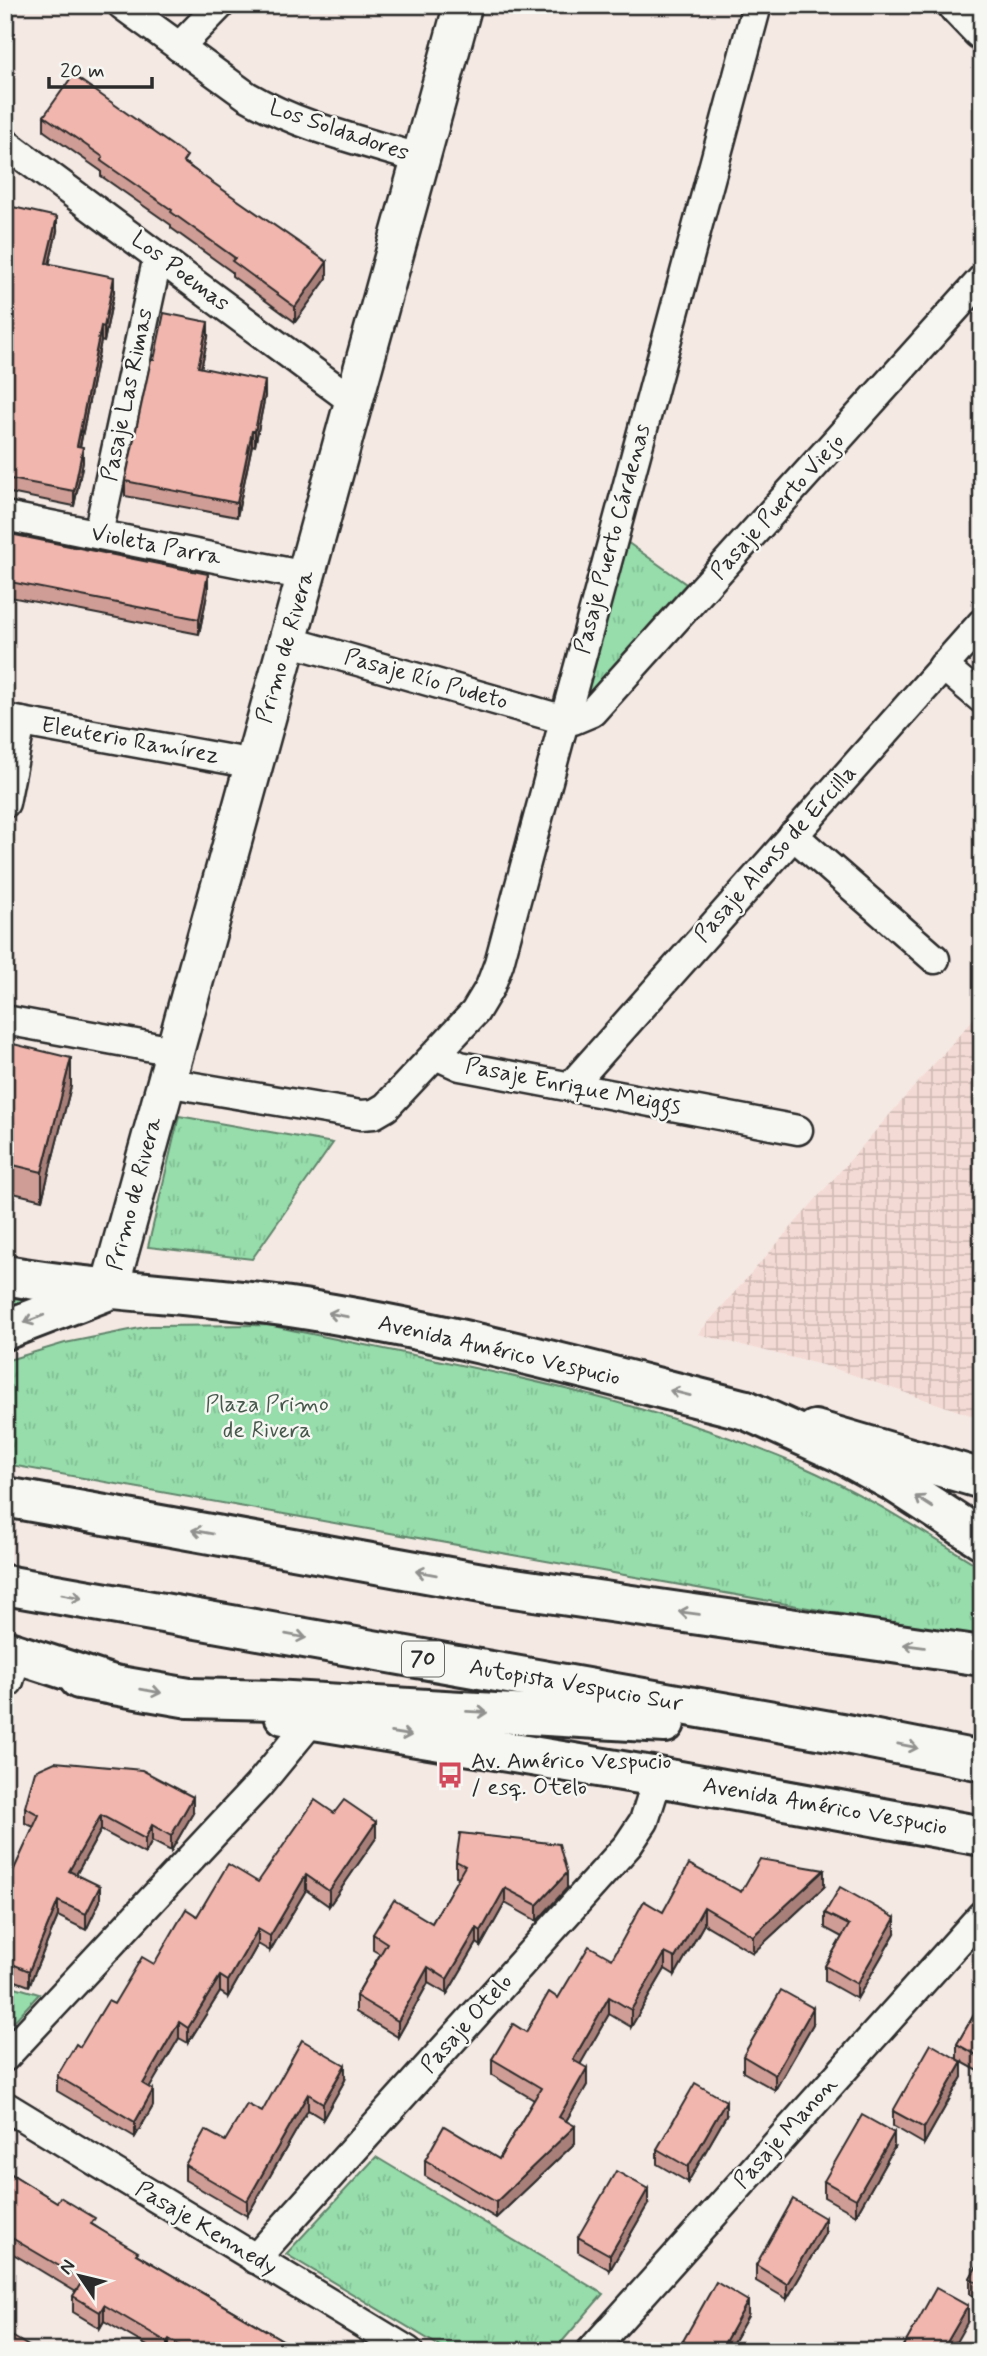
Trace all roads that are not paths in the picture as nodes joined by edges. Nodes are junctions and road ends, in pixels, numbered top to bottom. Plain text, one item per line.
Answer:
1 (122, 5) edge
2 (220, 5) edge
3 (463, 5) edge
4 (757, 5) edge
5 (958, 5) edge
6 (982, 30) edge
7 (179, 47) junction
8 (5, 143) edge
9 (421, 159) junction
10 (158, 256) junction
11 (982, 279) edge
12 (354, 402) junction
13 (5, 516) edge
14 (98, 534) junction
15 (306, 576) junction
16 (982, 623) edge
17 (288, 641) junction
18 (943, 666) junction
19 (982, 699) edge
20 (565, 720) junction
21 (13, 721) edge
22 (254, 764) junction
23 (5, 803) edge
24 (793, 835) junction
25 (935, 959) dead end
26 (5, 1020) edge
27 (436, 1055) junction
28 (170, 1067) junction
29 (570, 1086) junction
30 (798, 1130) dead end
31 (5, 1275) edge
32 (109, 1290) junction
33 (5, 1330) edge
34 (746, 1410) junction
35 (982, 1479) edge
36 (5, 1497) edge
37 (982, 1539) edge
38 (5, 1584) edge
39 (982, 1656) edge
40 (6, 1665) edge
41 (189, 1698) junction
42 (313, 1719) junction
43 (841, 1734) junction
44 (982, 1761) edge
45 (658, 1777) junction
46 (982, 1836) edge
47 (982, 1914) edge
48 (5, 2057) edge
49 (5, 2106) edge
50 (255, 2259) junction
51 (408, 2351) edge
52 (591, 2351) edge

1 - 7 street, Los Soldadores
2 - 7 street
3 - 9 street, Primo de Rivera
4 - 20 street, Pasaje Puerto Cárdenas
5 - 6 main road
7 - 9 street, Los Soldadores
8 - 10 street, Los Poemas
9 - 12 street, Primo de Rivera
10 - 12 street, Los Poemas
10 - 14 street, Pasaje Las Rimas
11 - 20 street, Pasaje Puerto Viejo
12 - 15 street, Primo de Rivera
13 - 14 street, Violeta Parra
14 - 15 street, Violeta Parra
15 - 17 street, Primo de Rivera
16 - 18 street, Pasaje Alonso de Ercilla
17 - 20 street, Pasaje Río Pudeto
17 - 22 street, Primo de Rivera
18 - 19 street
18 - 24 street, Pasaje Alonso de Ercilla
20 - 27 street, Pasaje Puerto Cárdenas
21 - 22 street, Eleuterio Ramírez
21 - 23 street
22 - 28 street, Primo de Rivera
24 - 25 street
24 - 29 street, Pasaje Alonso de Ercilla
26 - 28 street, Pasaje Enrique Meiggs
27 - 28 street, Pasaje Enrique Meiggs
27 - 29 street, Pasaje Enrique Meiggs
28 - 32 street, Primo de Rivera
29 - 30 street, Pasaje Enrique Meiggs
31 - 32 main road, Avenida Américo Vespucio
32 -> 33 main road
34 -> 32 main road, Avenida Américo Vespucio
34 - 35 main road, Avenida Américo Vespucio
37 -> 34 main road
39 -> 36 main road
38 -> 43 main road, Autopista Vespucio Sur / 70
40 -> 41 main road, Avenida Américo Vespucio
41 - 42 main road, Avenida Américo Vespucio
41 -> 43 main road
42 -> 45 main road, Avenida Américo Vespucio
42 - 48 street
43 -> 44 main road, Autopista Vespucio Sur / 70
45 - 46 main road, Avenida Américo Vespucio
45 - 50 street, Pasaje Otelo
47 - 52 street, Pasaje Manon
49 - 50 street, Pasaje Kennedy
50 - 51 street, Pasaje Kennedy

